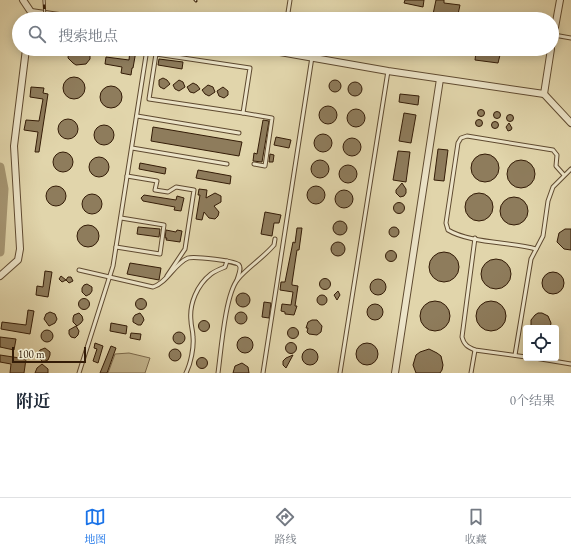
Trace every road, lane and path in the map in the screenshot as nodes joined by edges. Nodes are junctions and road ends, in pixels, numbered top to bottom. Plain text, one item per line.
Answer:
1 (23, 0) edge
2 (290, 0) edge
3 (560, 0) edge
4 (31, 12) edge
5 (288, 12) edge
6 (558, 12) edge
7 (559, 36) edge
8 (571, 38) edge
9 (25, 56) edge
10 (146, 56) edge
11 (156, 56) edge
12 (169, 56) edge
13 (304, 56) edge
14 (550, 56) edge
15 (312, 58) junction
16 (388, 71) junction
17 (440, 79) junction
18 (544, 94) junction
19 (243, 114) junction
20 (137, 116) junction
21 (571, 123) edge
22 (239, 133) dead end
23 (132, 148) junction
24 (227, 164) dead end
25 (254, 164) dead end
26 (571, 169) edge
27 (564, 175) junction
28 (127, 176) junction
29 (121, 218) junction
30 (475, 238) junction
31 (275, 239) dead end
32 (116, 247) junction
33 (536, 249) junction
34 (227, 261) junction
35 (79, 270) dead end
36 (0, 276) edge
37 (110, 278) junction
38 (237, 280) junction
39 (160, 285) junction
40 (475, 350) junction
41 (515, 355) junction
42 (523, 356) edge
43 (552, 361) edge
44 (571, 364) edge
45 (79, 373) edge
46 (186, 373) edge
47 (218, 373) edge
48 (263, 373) edge
49 (340, 373) edge
50 (395, 373) edge
51 (471, 373) edge

1 - 4 street
2 - 5 lane
3 - 6 street
7 - 8 lane
9 - 36 street
10 - 20 lane
11 - 19 lane
12 - 19 lane
13 - 15 street
14 - 18 street
15 - 16 street
15 - 48 lane
16 - 17 street
16 - 49 lane
17 - 18 street
17 - 50 street
18 - 21 street
19 - 25 lane
20 - 22 lane
20 - 23 lane
23 - 24 lane
23 - 28 lane
26 - 27 lane
27 - 30 lane
27 - 33 lane
28 - 29 lane
28 - 39 lane
29 - 32 lane
29 - 32 lane
30 - 33 lane
30 - 40 lane
31 - 38 lane
32 - 37 lane
33 - 41 lane
34 - 38 lane
34 - 39 lane
34 - 46 lane
35 - 37 lane
37 - 39 lane
37 - 45 lane
38 - 47 lane
40 - 41 lane
40 - 51 lane
41 - 42 lane
43 - 44 lane

